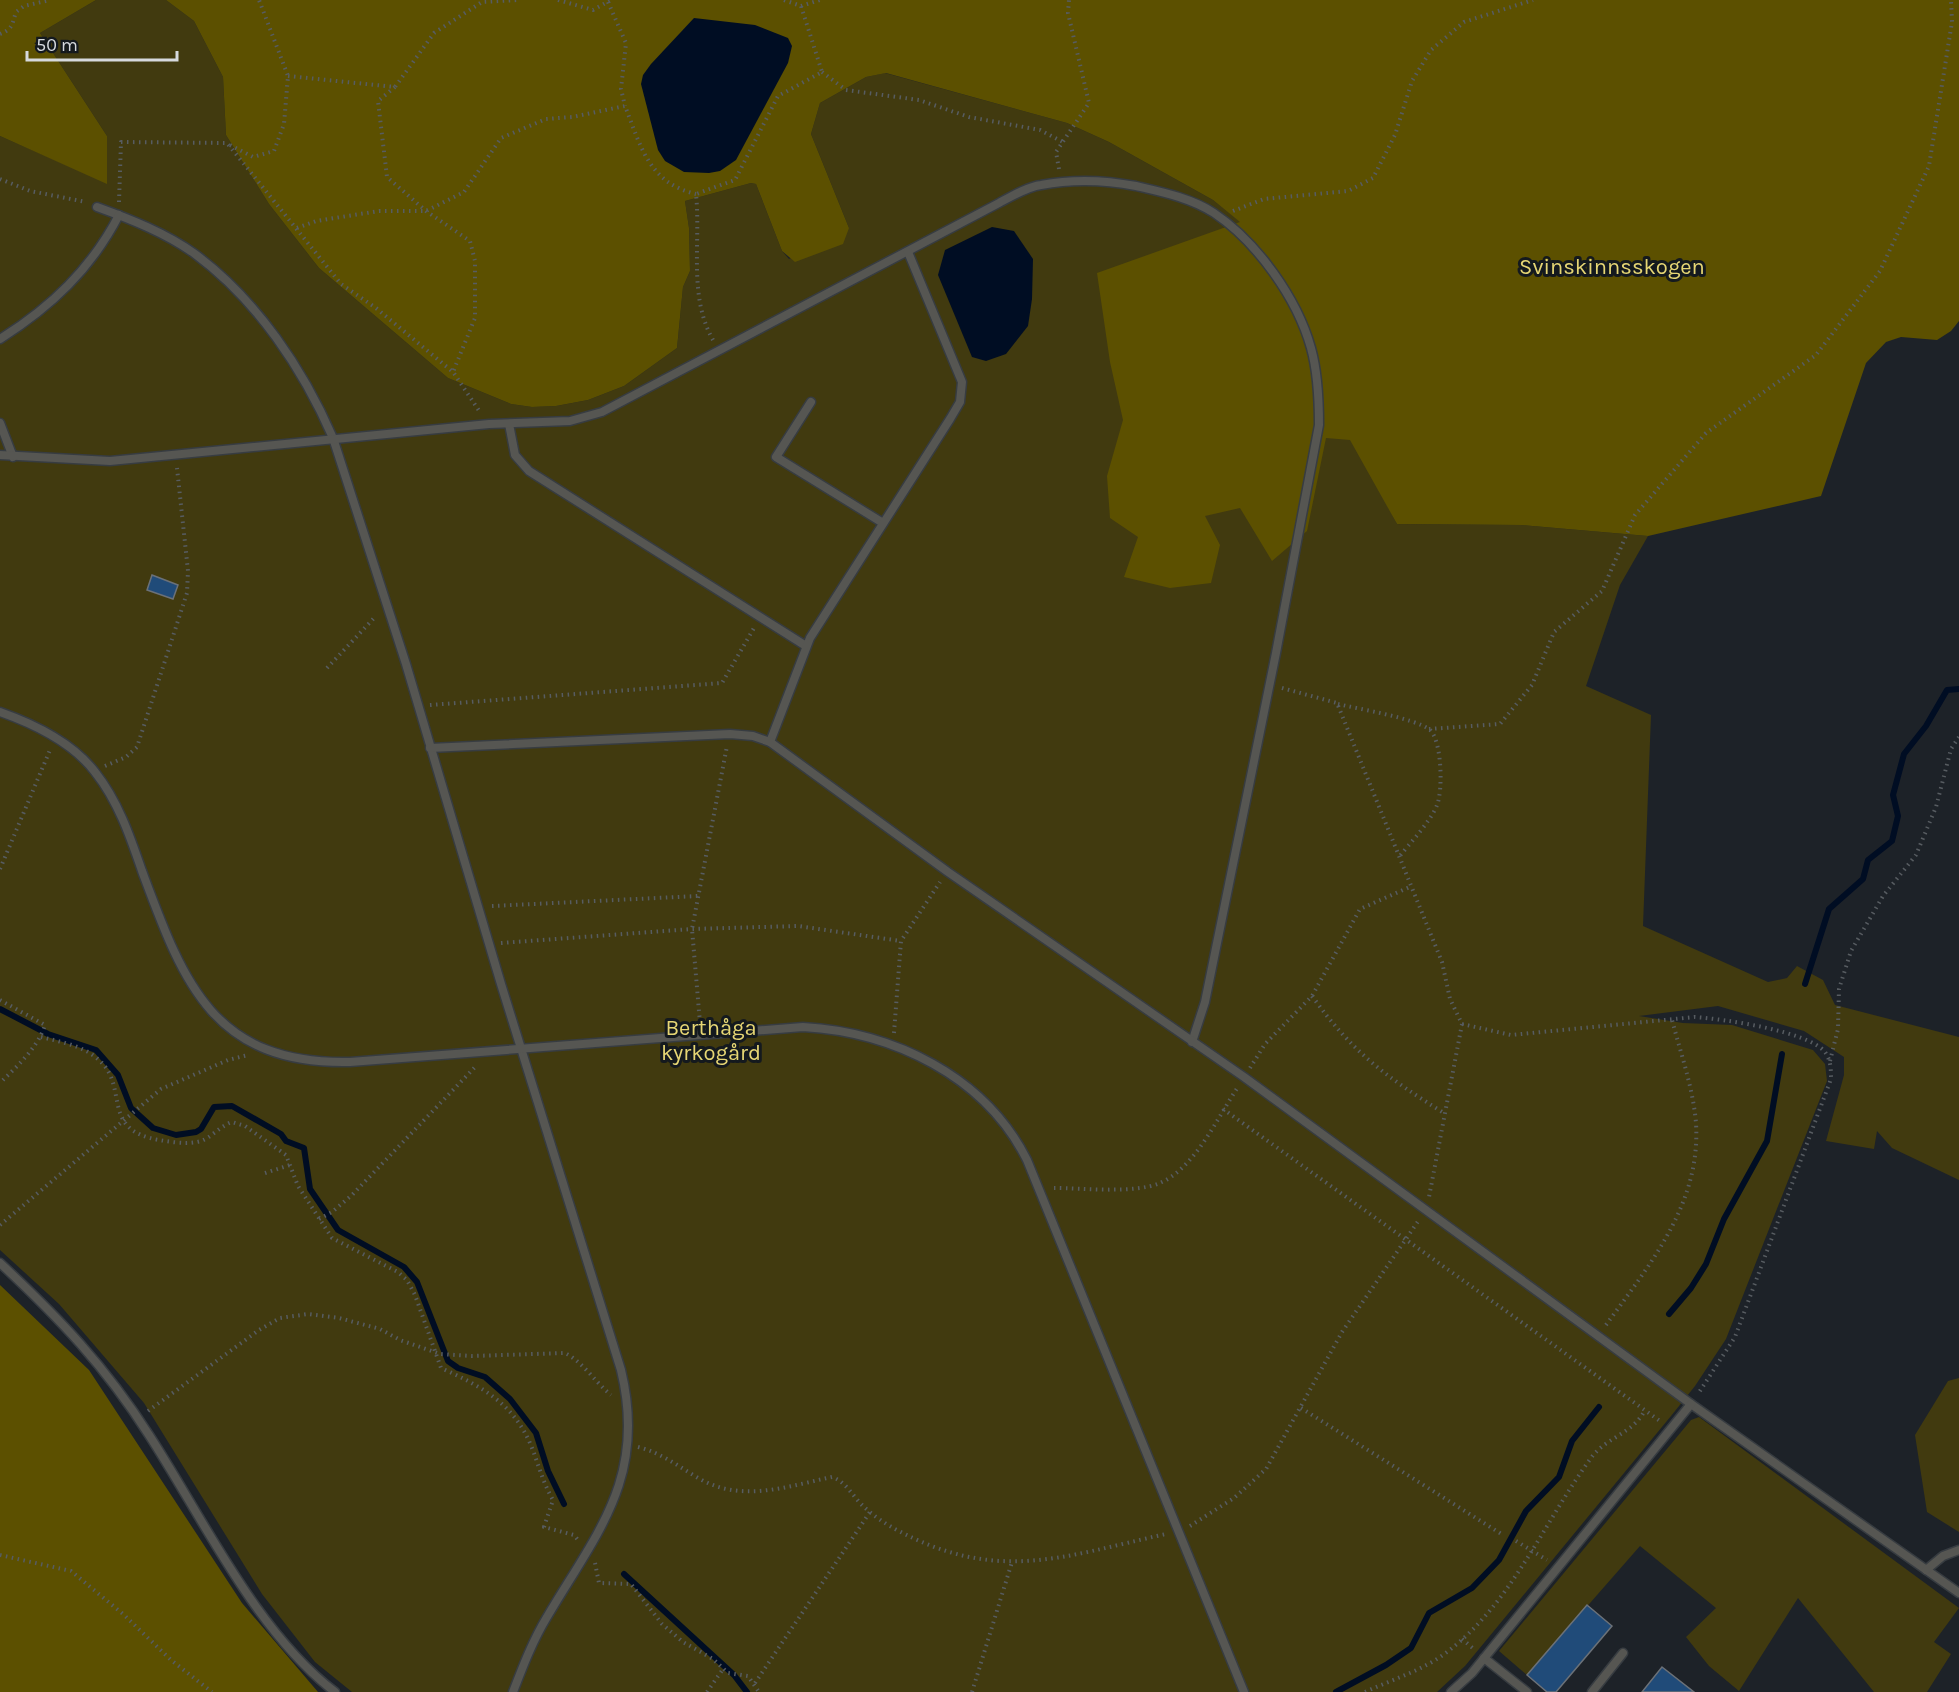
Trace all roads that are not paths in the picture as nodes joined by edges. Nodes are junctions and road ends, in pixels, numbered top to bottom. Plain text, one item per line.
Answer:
1 (97, 207) road end
2 (119, 215) junction
3 (908, 252) junction
4 (0, 339) edge
5 (811, 402) dead end
6 (0, 423) edge
7 (509, 424) junction
8 (333, 438) junction
9 (0, 455) edge
10 (13, 457) junction
11 (883, 523) junction
12 (806, 646) junction
13 (0, 712) edge
14 (770, 742) junction
15 (430, 748) junction
16 (1192, 1042) junction
17 (522, 1049) junction
18 (0, 1263) edge
19 (1691, 1404) junction
20 (1959, 1550) edge
21 (1926, 1570) junction
22 (1959, 1593) edge
23 (1623, 1653) dead end
24 (1484, 1658) junction
25 (335, 1692) edge
26 (513, 1692) edge
27 (1244, 1692) edge
28 (1451, 1692) edge
29 (1527, 1692) edge
30 (1592, 1692) edge

1 - 2 lane
2 - 4 lane
2 - 8 lane
3 - 7 lane
3 - 11 lane
3 - 16 lane
5 - 11 lane
6 - 10 lane
7 - 8 lane
7 - 12 lane
8 - 10 lane
8 - 15 lane
9 - 10 lane
11 - 12 lane
12 - 14 lane
13 - 17 lane
14 - 15 lane
14 - 16 lane
15 - 17 lane
16 - 19 lane
17 - 26 lane
17 - 27 lane
18 - 25 lane
19 - 21 lane
19 - 24 lane
20 - 21 lane
21 - 22 lane
23 - 30 lane
24 - 28 lane
24 - 29 lane

